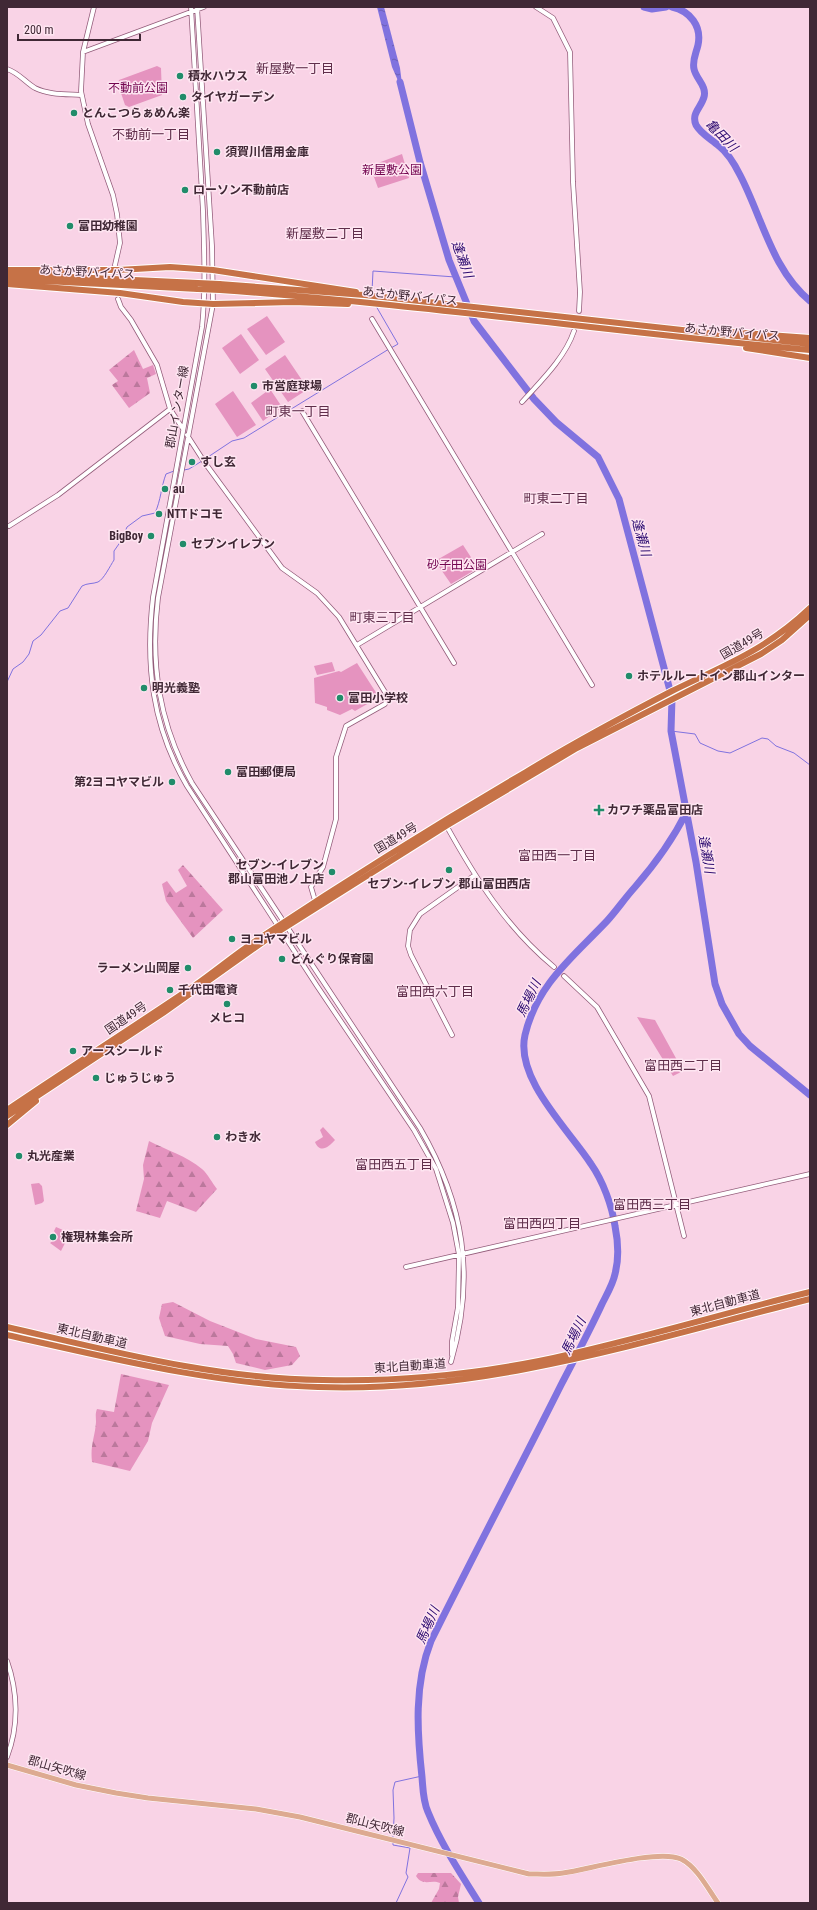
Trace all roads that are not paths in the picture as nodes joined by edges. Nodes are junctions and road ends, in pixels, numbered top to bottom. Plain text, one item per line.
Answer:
1 (94, 7) edge
2 (204, 7) edge
3 (536, 7) edge
4 (197, 8) edge
5 (191, 9) edge
6 (83, 52) junction
7 (7, 69) edge
8 (81, 95) junction
9 (115, 265) tunnel mouth
10 (205, 269) junction
11 (7, 270) edge
12 (213, 270) junction
13 (7, 274) edge
14 (7, 279) edge
15 (7, 284) edge
16 (198, 286) junction
17 (219, 287) junction
18 (365, 295) junction
19 (118, 299) tunnel mouth
20 (370, 302) junction
21 (204, 303) junction
22 (212, 304) junction
23 (579, 310) dead end
24 (372, 319) dead end
25 (574, 331) dead end
26 (712, 333) junction
27 (680, 338) junction
28 (810, 338) edge
29 (810, 344) edge
30 (810, 350) edge
31 (810, 358) edge
32 (522, 402) dead end
33 (170, 409) junction
34 (302, 411) dead end
35 (183, 429) junction
36 (187, 436) junction
37 (9, 526) dead end
38 (542, 534) dead end
39 (512, 552) junction
40 (420, 607) junction
41 (810, 608) edge
42 (810, 615) edge
43 (357, 645) junction
44 (454, 663) dead end
45 (592, 685) dead end
46 (445, 824) junction
47 (475, 874) junction
48 (316, 905) junction
49 (287, 924) junction
50 (280, 929) junction
51 (554, 967) dead end
52 (564, 976) dead end
53 (452, 1035) dead end
54 (66, 1078) junction
55 (7, 1109) edge
56 (7, 1116) edge
57 (7, 1126) edge
58 (810, 1174) edge
59 (676, 1204) junction
60 (684, 1236) dead end
61 (464, 1254) junction
62 (459, 1255) junction
63 (406, 1267) dead end
64 (810, 1292) edge
65 (810, 1299) edge
66 (7, 1328) edge
67 (7, 1335) edge
68 (7, 1661) edge
69 (7, 1757) edge
70 (7, 1765) edge
71 (718, 1903) edge

1 - 6 street
2 - 4 street
3 - 23 street
4 - 5 street
4 - 12 street
5 - 6 street
5 - 10 street, 郡山インター線
6 - 8 street
7 - 8 street
8 - 9 street
10 - 11 highway
10 - 12 highway
10 - 21 street, 郡山インター線
12 - 18 highway
12 - 22 street
13 - 16 highway, あさか野バイパス
14 - 16 highway, あさか野バイパス
15 - 21 highway
16 - 17 highway, あさか野バイパス, bridge
17 - 18 highway, あさか野バイパス
17 - 20 highway, あさか野バイパス
18 - 26 highway, あさか野バイパス
19 - 33 street
20 - 22 highway
20 - 27 highway, あさか野バイパス
21 - 22 highway
21 - 35 street, 郡山インター線
22 - 36 street
24 - 39 street
25 - 32 street
26 - 28 highway
26 - 29 highway, あさか野バイパス
27 - 30 highway, あさか野バイパス
27 - 31 highway
33 - 35 street
33 - 37 street
34 - 40 street
35 - 36 street
35 - 50 street, 郡山インター線
36 - 43 street
36 - 49 street
38 - 39 street
39 - 40 street
39 - 45 street
40 - 43 street
40 - 44 street
41 - 46 highway, 国道49号
42 - 46 highway, 国道49号
43 - 48 street
46 - 47 street
46 - 48 highway, 国道49号
47 - 51 street
47 - 53 street
48 - 49 highway, 国道49号
49 - 50 highway, 国道49号
49 - 61 street
50 - 54 highway, 国道49号
50 - 55 highway, 国道49号
50 - 62 street, 郡山インター線
52 - 59 street
54 - 56 highway, 国道49号
54 - 57 highway
58 - 59 street
59 - 60 street
59 - 61 street
61 - 62 street
61 - 62 street, 郡山インター線
62 - 63 street
64 - 66 highway, 東北自動車道
65 - 67 highway, 東北自動車道
68 - 69 street
70 - 71 main road, 郡山矢吹線

